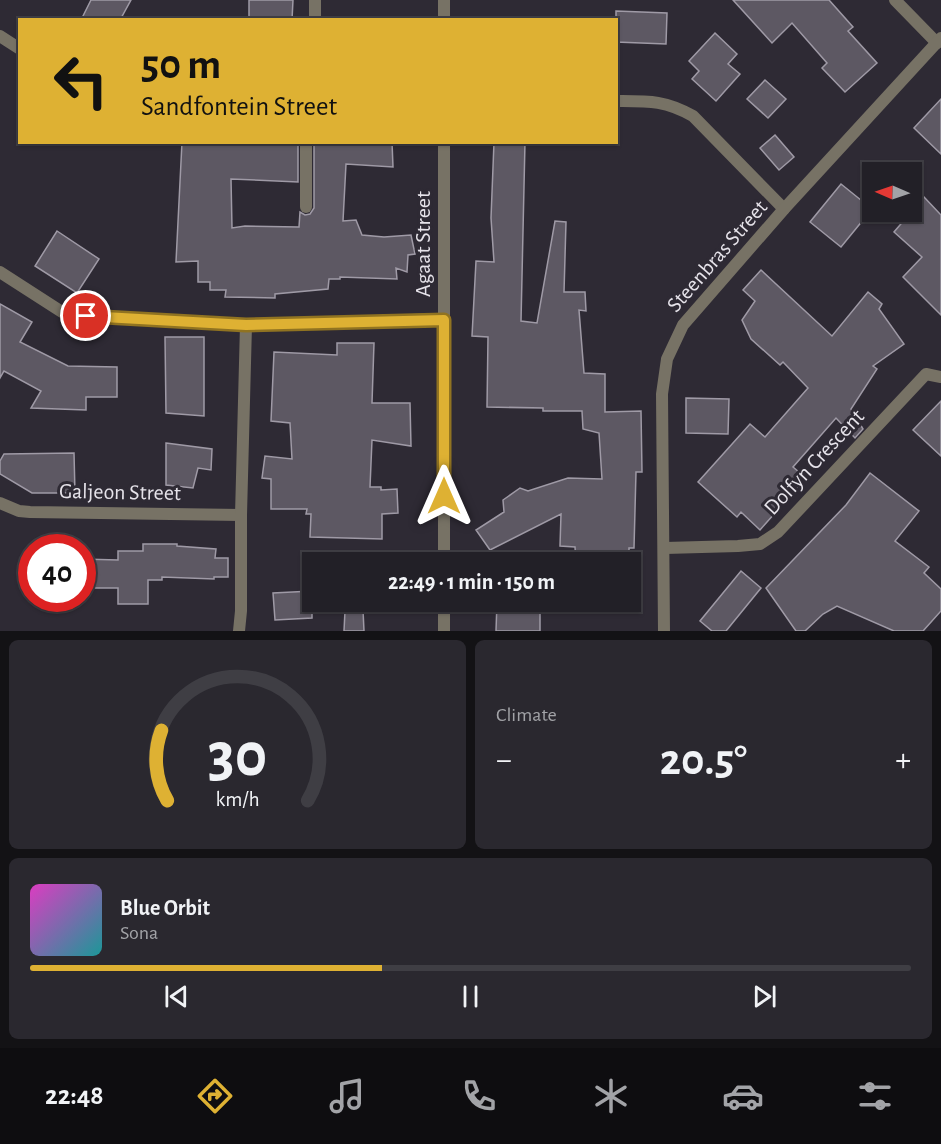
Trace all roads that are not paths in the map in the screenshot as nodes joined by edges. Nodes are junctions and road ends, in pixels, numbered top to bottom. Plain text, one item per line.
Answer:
1 (315, 0) edge
2 (444, 0) edge
3 (895, 0) edge
4 (315, 18) edge
5 (444, 18) edge
6 (0, 36) edge
7 (939, 40) edge
8 (18, 47) edge
9 (618, 101) edge
10 (306, 144) edge
11 (444, 144) edge
12 (306, 207) dead end
13 (784, 209) junction
14 (0, 272) edge
15 (444, 320) junction
16 (246, 325) junction
17 (941, 377) edge
18 (0, 503) edge
19 (241, 515) junction
20 (664, 548) junction
21 (444, 552) edge
22 (444, 612) edge
23 (239, 631) edge
24 (444, 631) edge
25 (664, 631) edge

1 - 4 street
2 - 5 street
3 - 7 street
6 - 8 street
7 - 13 street, Steenbras Street
9 - 13 street
10 - 12 street
11 - 15 street, Agaat Street
13 - 20 street, Steenbras Street
14 - 16 street
15 - 16 street
15 - 21 street, Agaat Street
16 - 19 street
17 - 20 street, Dolfyn Crescent
18 - 19 street, Galjeon Street
19 - 23 street
20 - 25 street, Steenbras Street
22 - 24 street

